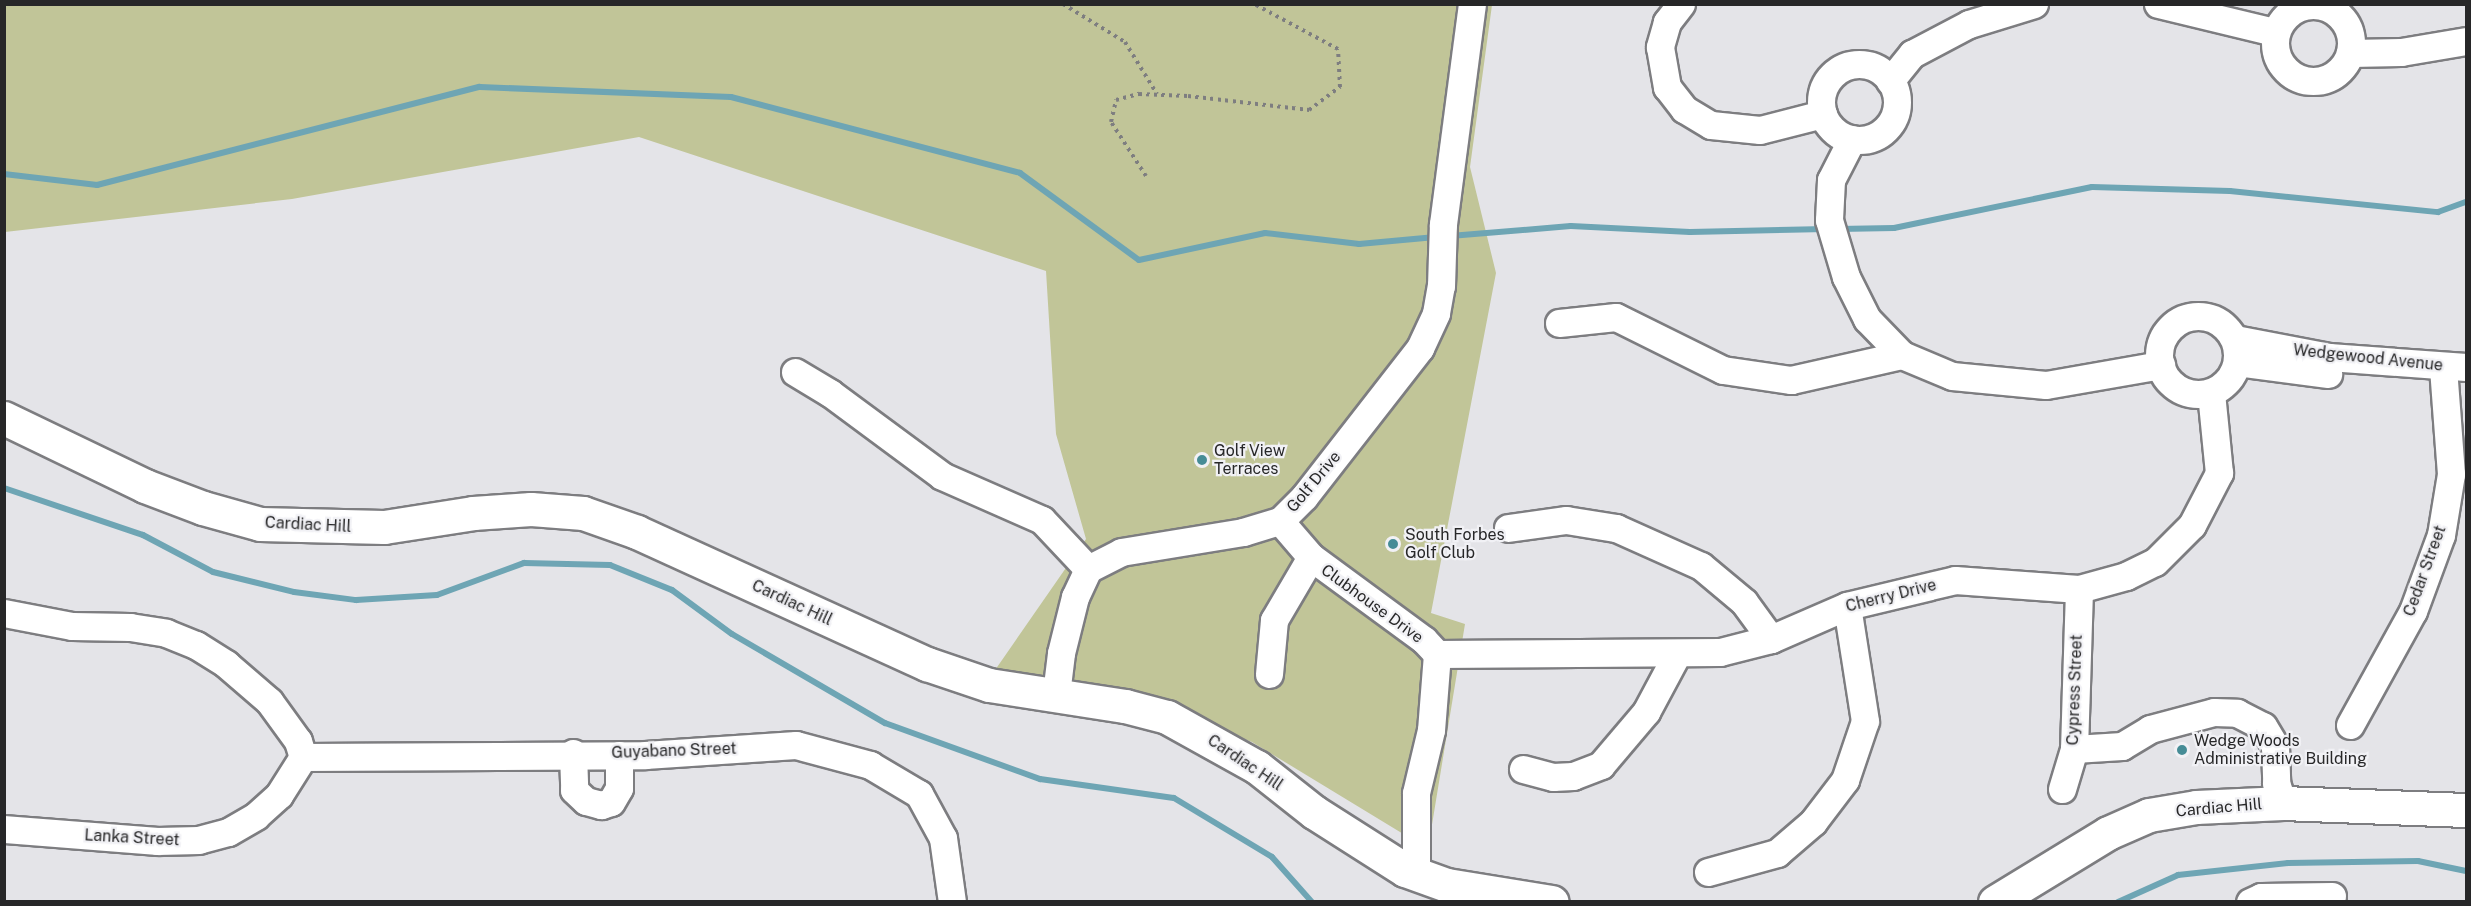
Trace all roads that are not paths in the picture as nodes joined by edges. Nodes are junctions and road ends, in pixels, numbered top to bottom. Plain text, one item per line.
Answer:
1 (1472, 4) edge
2 (1681, 4) edge
3 (2034, 4) edge
4 (2158, 4) edge
5 (2319, 5) edge
6 (2274, 32) junction
7 (2466, 41) edge
8 (2350, 53) junction
9 (1890, 81) junction
10 (1823, 114) junction
11 (1852, 139) junction
12 (1559, 323) dead end
13 (2236, 351) junction
14 (1902, 355) junction
15 (2161, 365) junction
16 (795, 372) dead end
17 (2456, 376) edge
18 (2211, 393) junction
19 (4, 418) edge
20 (1280, 521) junction
21 (1508, 528) dead end
22 (1311, 557) junction
23 (1088, 569) junction
24 (2079, 589) junction
25 (1847, 606) junction
26 (4, 613) edge
27 (1771, 639) junction
28 (1437, 654) junction
29 (1677, 654) junction
30 (1269, 674) dead end
31 (1056, 694) junction
32 (2350, 725) dead end
33 (2074, 749) junction
34 (573, 753) junction
35 (619, 755) junction
36 (303, 757) junction
37 (1523, 769) dead end
38 (2062, 789) dead end
39 (2283, 803) junction
40 (2466, 810) edge
41 (4, 829) edge
42 (1708, 872) dead end
43 (1416, 875) junction
44 (2332, 896) dead end
45 (952, 902) edge
46 (1552, 902) edge
47 (1995, 902) edge
48 (2250, 902) edge

1 - 20 street, Golf Drive
2 - 10 street
3 - 9 street
4 - 6 street
5 - 6 street
5 - 8 street
6 - 8 street
7 - 8 street
9 - 10 street
9 - 11 street
10 - 11 street
11 - 14 street
12 - 14 street
13 - 15 street
13 - 17 street, Wedgewood Avenue
13 - 18 street
14 - 15 street
15 - 18 street
16 - 23 street
17 - 32 street, Cedar Street
18 - 24 street, Cherry Drive
19 - 31 main road, Cardiac Hill
20 - 22 street, Clubhouse Drive
20 - 23 street, Golf Drive
21 - 27 street
22 - 28 street, Clubhouse Drive
22 - 30 street
23 - 31 street
24 - 25 street, Cherry Drive
24 - 33 street, Cypress Street
25 - 27 street, Cherry Drive
25 - 42 street
26 - 36 street
27 - 29 street, Cherry Drive
28 - 29 street, Cherry Drive
28 - 43 street, Clubhouse Drive
29 - 37 street
31 - 43 main road, Cardiac Hill
33 - 38 street, Cypress Street
33 - 39 street
34 - 35 street, Guyabano Street
34 - 35 street
34 - 36 street, Guyabano Street
35 - 45 street, Guyabano Street
36 - 41 street, Lanka Street
39 - 40 main road, Cardiac Hill
39 - 47 main road, Cardiac Hill
43 - 46 main road, Cardiac Hill
44 - 48 street

